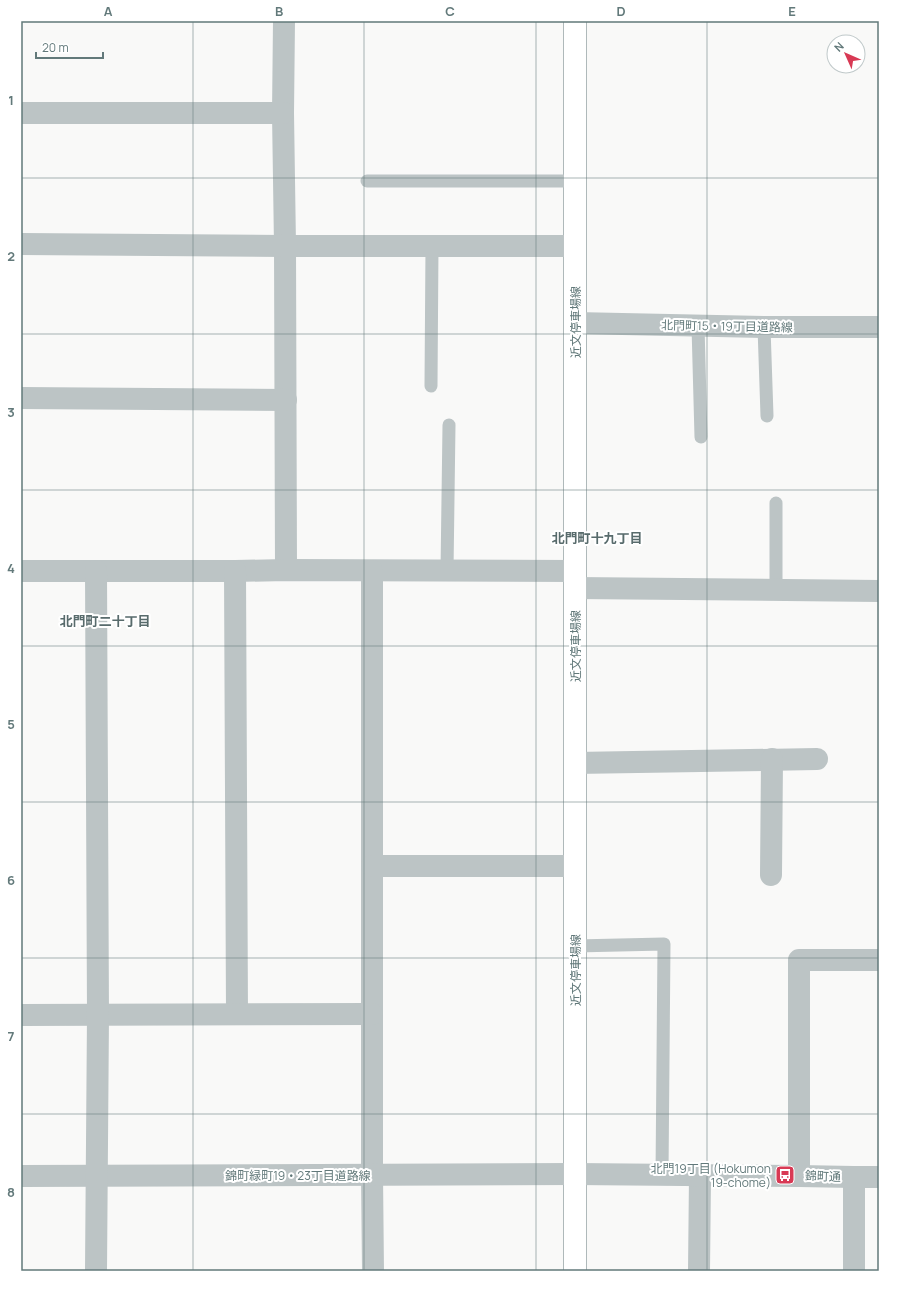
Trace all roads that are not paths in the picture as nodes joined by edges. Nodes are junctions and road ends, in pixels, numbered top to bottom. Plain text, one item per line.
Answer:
1 (284, 21) edge
2 (575, 21) edge
3 (21, 113) edge
4 (283, 113) junction
5 (367, 181) dead end
6 (575, 181) junction
7 (21, 244) edge
8 (285, 246) junction
9 (432, 246) junction
10 (575, 246) junction
11 (575, 323) junction
12 (698, 326) junction
13 (764, 327) junction
14 (879, 327) edge
15 (431, 386) dead end
16 (21, 398) edge
17 (286, 400) junction
18 (766, 416) dead end
19 (449, 425) dead end
20 (701, 437) dead end
21 (776, 503) dead end
22 (286, 570) junction
23 (21, 571) edge
24 (96, 571) junction
25 (235, 571) junction
26 (372, 571) junction
27 (447, 571) junction
28 (575, 580) junction
29 (776, 590) junction
30 (879, 591) edge
31 (817, 759) dead end
32 (772, 760) junction
33 (575, 763) junction
34 (372, 866) junction
35 (575, 866) junction
36 (771, 875) dead end
37 (575, 946) junction
38 (879, 960) edge
39 (237, 1014) junction
40 (372, 1014) junction
41 (21, 1015) edge
42 (98, 1015) junction
43 (575, 1174) junction
44 (97, 1175) junction
45 (372, 1175) junction
46 (662, 1175) junction
47 (700, 1175) junction
48 (21, 1176) edge
49 (799, 1176) junction
50 (854, 1177) junction
51 (879, 1177) edge
52 (96, 1271) edge
53 (373, 1271) edge
54 (575, 1271) edge
55 (699, 1271) edge
56 (854, 1271) edge

1 - 4 street
2 - 6 main road, 近文停車場線
3 - 4 street
4 - 8 street
5 - 6 lane
6 - 10 main road, 近文停車場線
7 - 8 street
8 - 9 street
8 - 17 street
9 - 10 street
9 - 15 lane
10 - 11 main road, 近文停車場線
11 - 12 street, 北門町15・19丁目道路線
11 - 28 main road, 近文停車場線
12 - 13 street, 北門町15・19丁目道路線
12 - 20 lane
13 - 14 street, 北門町15・19丁目道路線
13 - 18 lane
16 - 17 street
17 - 22 street
19 - 27 lane
21 - 29 lane
22 - 25 street
22 - 26 street
23 - 24 street
24 - 25 street
24 - 42 street
25 - 39 street
26 - 27 street
26 - 34 street
27 - 28 street
28 - 29 street
28 - 33 main road, 近文停車場線
29 - 30 street
31 - 32 street
32 - 33 street
32 - 36 street
33 - 35 main road, 近文停車場線
34 - 35 street
34 - 40 street
35 - 37 main road, 近文停車場線
37 - 43 main road, 近文停車場線
37 - 46 lane
38 - 49 street
39 - 40 street
39 - 42 street
40 - 45 street
41 - 42 street
42 - 44 street
43 - 45 street, 錦町緑町19・23丁目道路線
43 - 46 street, 錦町通
43 - 54 main road, 近文停車場線
44 - 45 street, 錦町緑町19・23丁目道路線
44 - 48 street, 錦町緑町19・23丁目道路線
44 - 52 street
45 - 53 street
46 - 47 street, 錦町通
47 - 49 street, 錦町通
47 - 55 street
49 - 50 street, 錦町通
50 - 51 street, 錦町通
50 - 56 street

